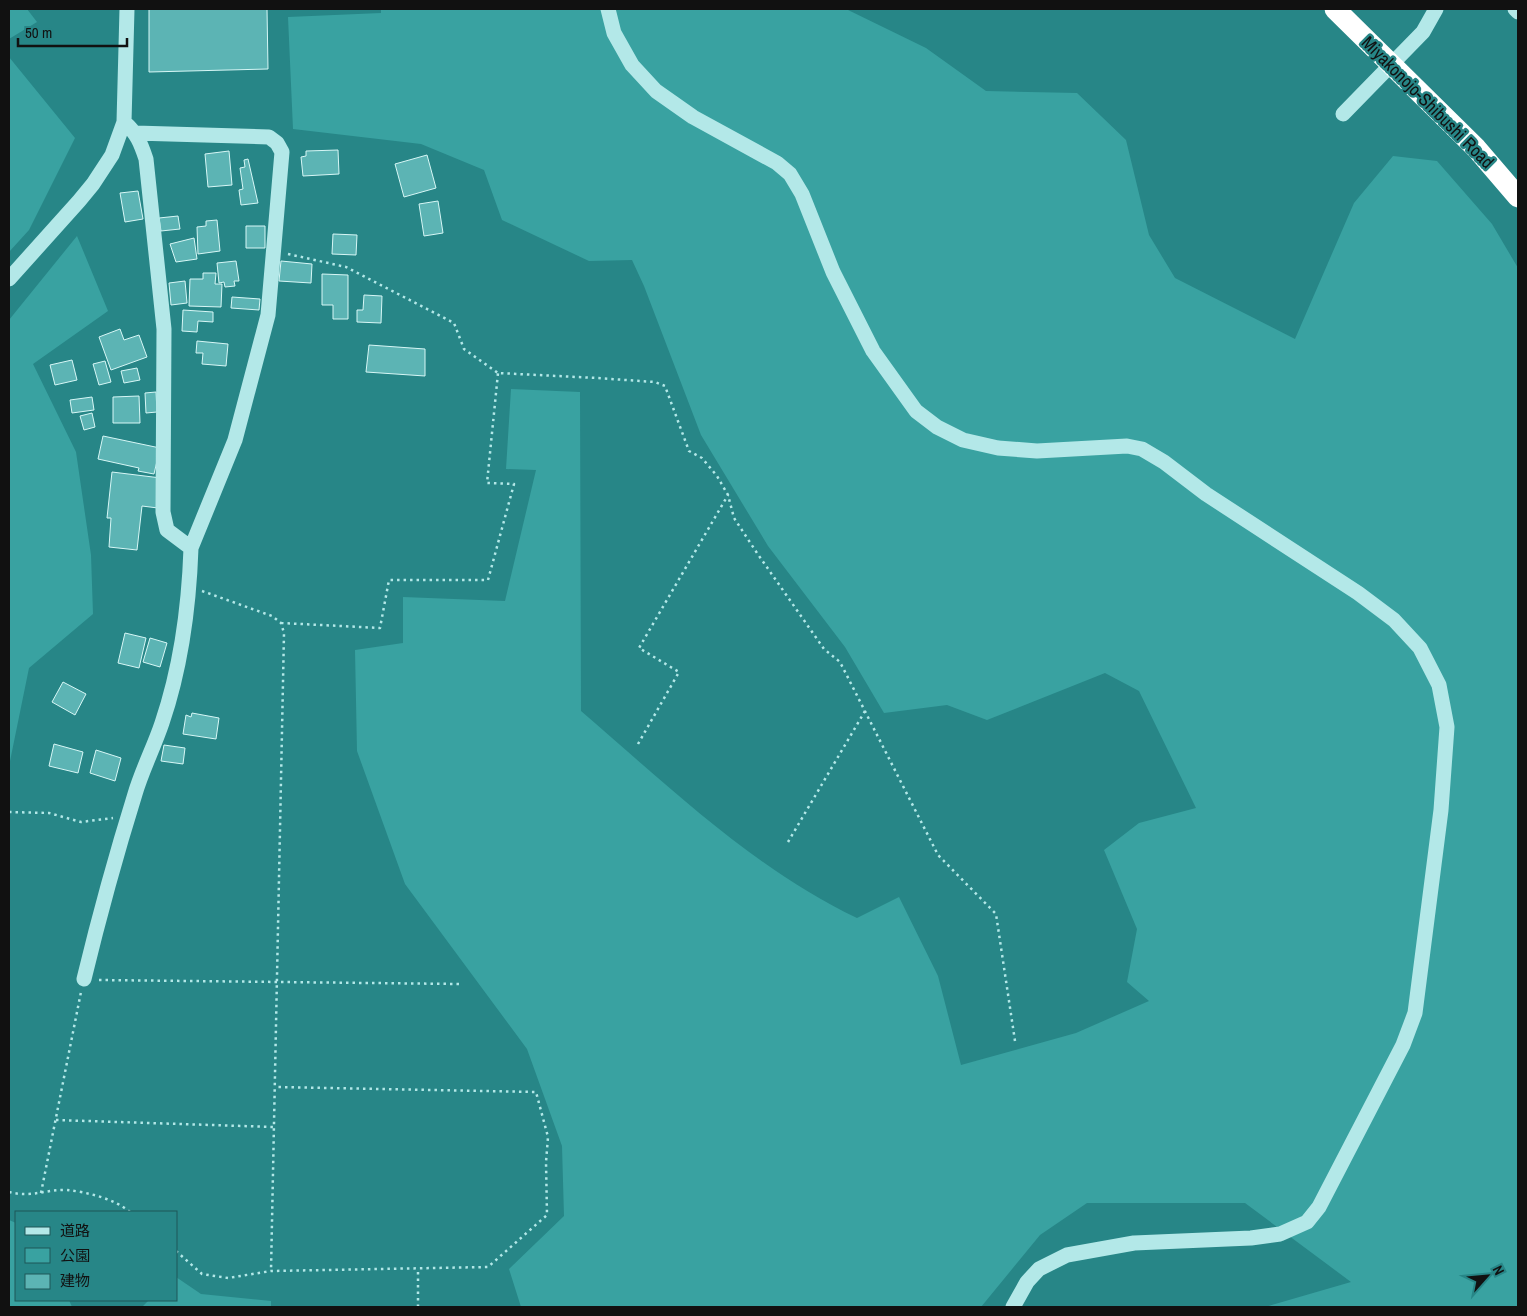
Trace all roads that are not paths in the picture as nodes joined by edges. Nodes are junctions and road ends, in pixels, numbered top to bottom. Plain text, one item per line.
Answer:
1 (127, 9) edge
2 (608, 9) edge
3 (1335, 9) edge
4 (1436, 9) edge
5 (1515, 9) edge
6 (1518, 12) edge
7 (1348, 110) dead end
8 (130, 128) junction
9 (1518, 197) edge
10 (9, 279) edge
11 (191, 548) junction
12 (84, 980) road end
13 (1013, 1307) edge

1 - 8 street
2 - 13 street
3 - 9 highway, Miyakonojo-Shibushi Road
4 - 7 street
5 - 6 street
8 - 10 street
8 - 11 street
8 - 11 street
11 - 12 street

